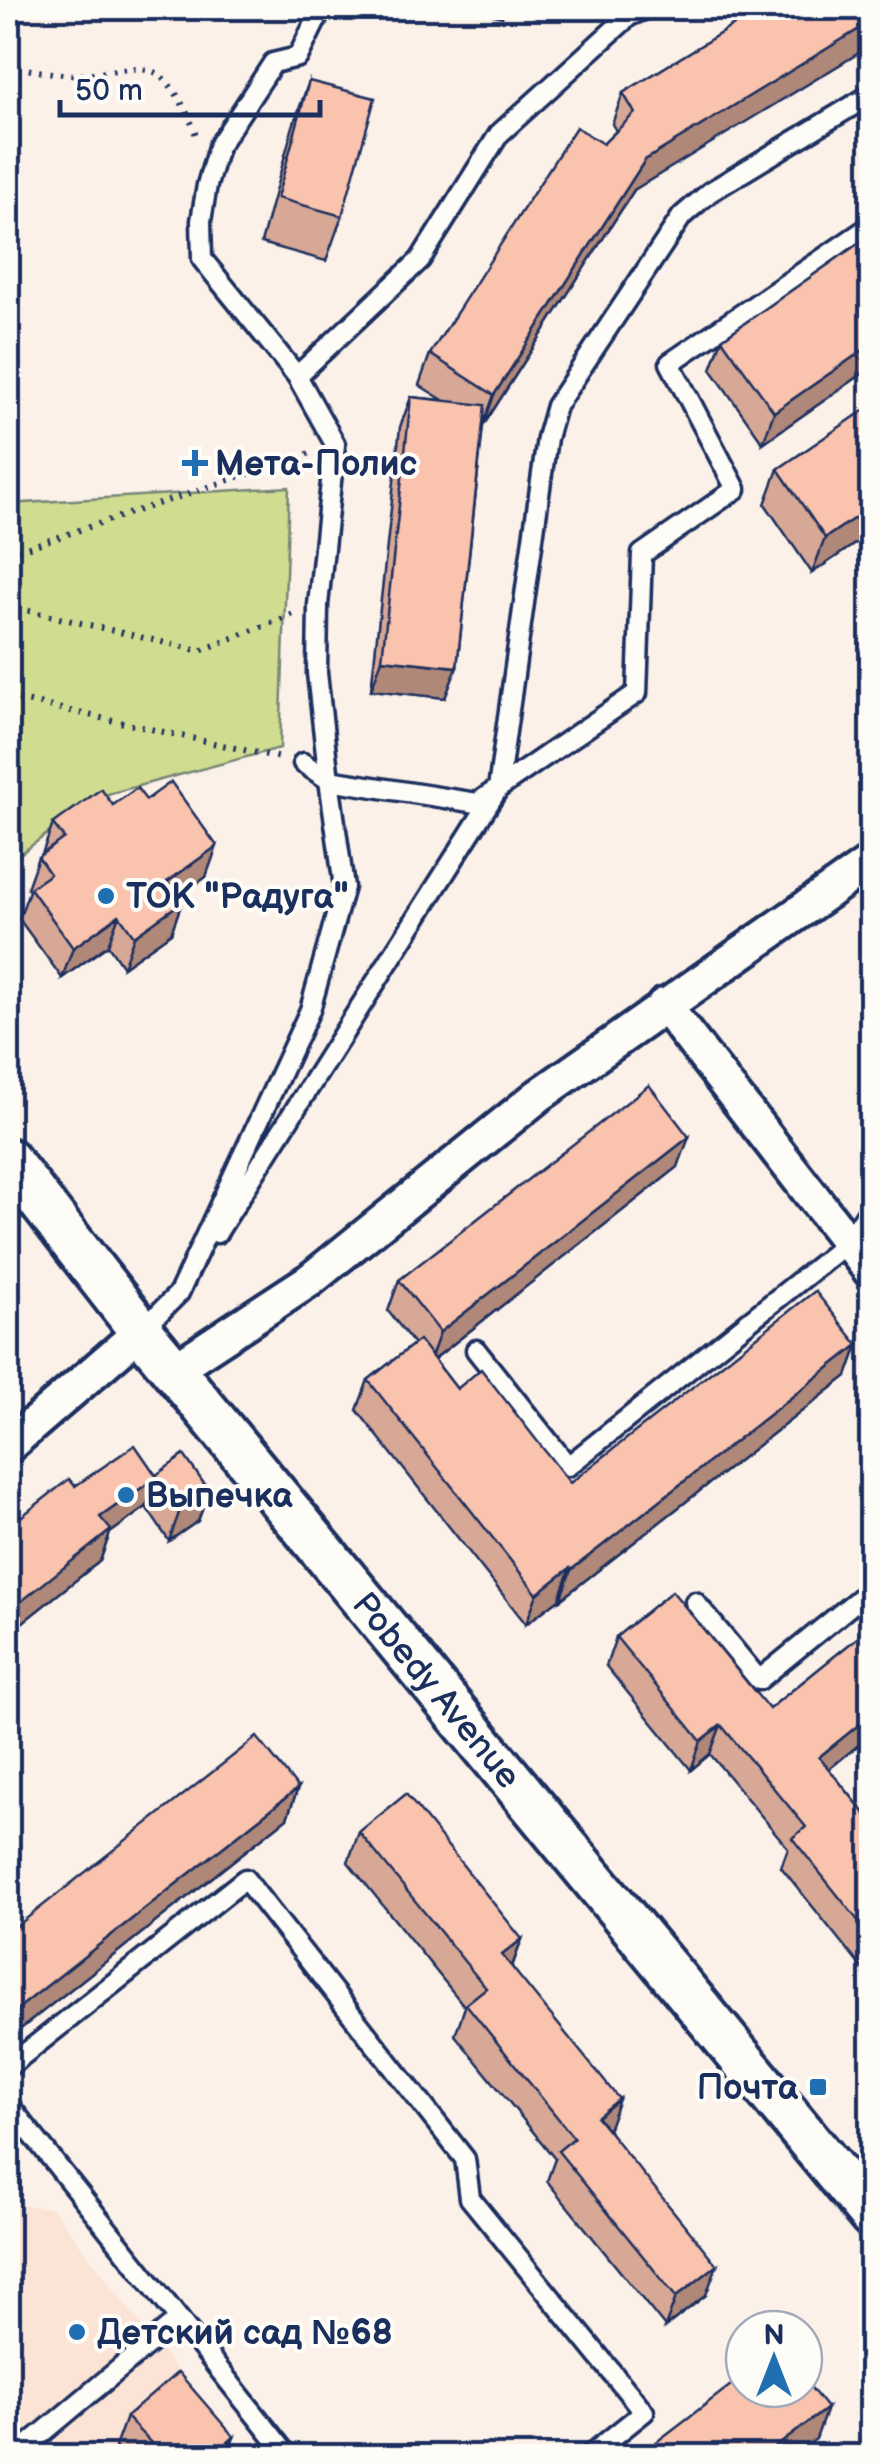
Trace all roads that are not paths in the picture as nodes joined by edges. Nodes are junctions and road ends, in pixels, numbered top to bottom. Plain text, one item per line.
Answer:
1 (322, 8) edge
2 (648, 8) edge
3 (872, 94) edge
4 (872, 225) edge
5 (297, 376) junction
6 (303, 763) road end
7 (328, 780) junction
8 (498, 789) junction
9 (872, 862) edge
10 (664, 1005) junction
11 (8, 1160) edge
12 (872, 1205) edge
13 (848, 1242) junction
14 (872, 1273) edge
15 (179, 1292) junction
16 (140, 1331) junction
17 (476, 1350) dead end
18 (174, 1370) junction
19 (8, 1446) edge
20 (872, 1588) edge
21 (695, 1602) dead end
22 (8, 2067) edge
23 (8, 2104) edge
24 (872, 2217) edge
25 (179, 2319) junction
26 (16, 2456) edge
27 (288, 2456) edge
28 (589, 2456) edge

1 - 5 lane
2 - 5 lane
3 - 8 lane
4 - 8 lane
5 - 7 lane
6 - 7 lane
7 - 8 lane
7 - 15 lane
8 - 15 lane
9 - 10 street
10 - 13 street
10 - 18 street
11 - 16 street, Pobedy Avenue
12 - 13 lane
13 - 14 street
13 - 17 lane
15 - 16 lane
16 - 18 street, Pobedy Avenue
16 - 19 street
18 - 24 street, Pobedy Avenue
20 - 21 lane
22 - 28 lane
23 - 25 lane
25 - 26 lane
25 - 27 lane

